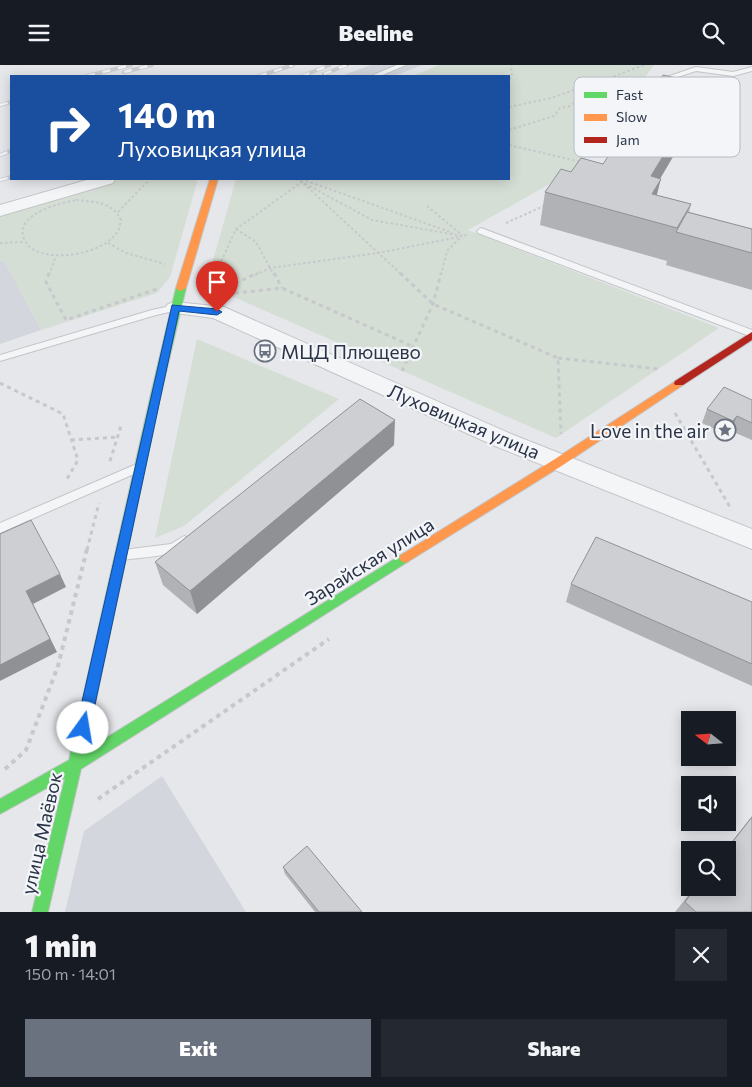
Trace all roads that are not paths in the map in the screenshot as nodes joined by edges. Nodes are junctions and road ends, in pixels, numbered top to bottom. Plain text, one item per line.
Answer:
1 (403, 65) edge
2 (752, 69) edge
3 (733, 74) junction
4 (377, 75) edge
5 (671, 77) edge
6 (752, 80) edge
7 (104, 180) edge
8 (214, 180) edge
9 (0, 211) edge
10 (481, 231) road end
11 (176, 308) junction
12 (752, 334) edge
13 (0, 358) edge
14 (559, 462) junction
15 (141, 466) junction
16 (0, 528) edge
17 (751, 535) edge
18 (190, 536) edge
19 (121, 555) junction
20 (75, 766) junction
21 (0, 807) edge
22 (40, 912) edge

1 - 4 lane
2 - 3 lane
3 - 5 lane
3 - 6 lane
7 - 9 street
8 - 11 street, улица Маёвок
10 - 12 lane
11 - 13 lane
11 - 14 street, Луховицкая улица
11 - 15 street, улица Маёвок
12 - 14 street, Зарайская улица
14 - 17 street, Луховицкая улица
14 - 20 street, Зарайская улица
15 - 16 lane
15 - 19 street, улица Маёвок
18 - 19 lane
19 - 20 street, улица Маёвок
20 - 21 street, Зарайская улица
20 - 22 street, улица Маёвок

